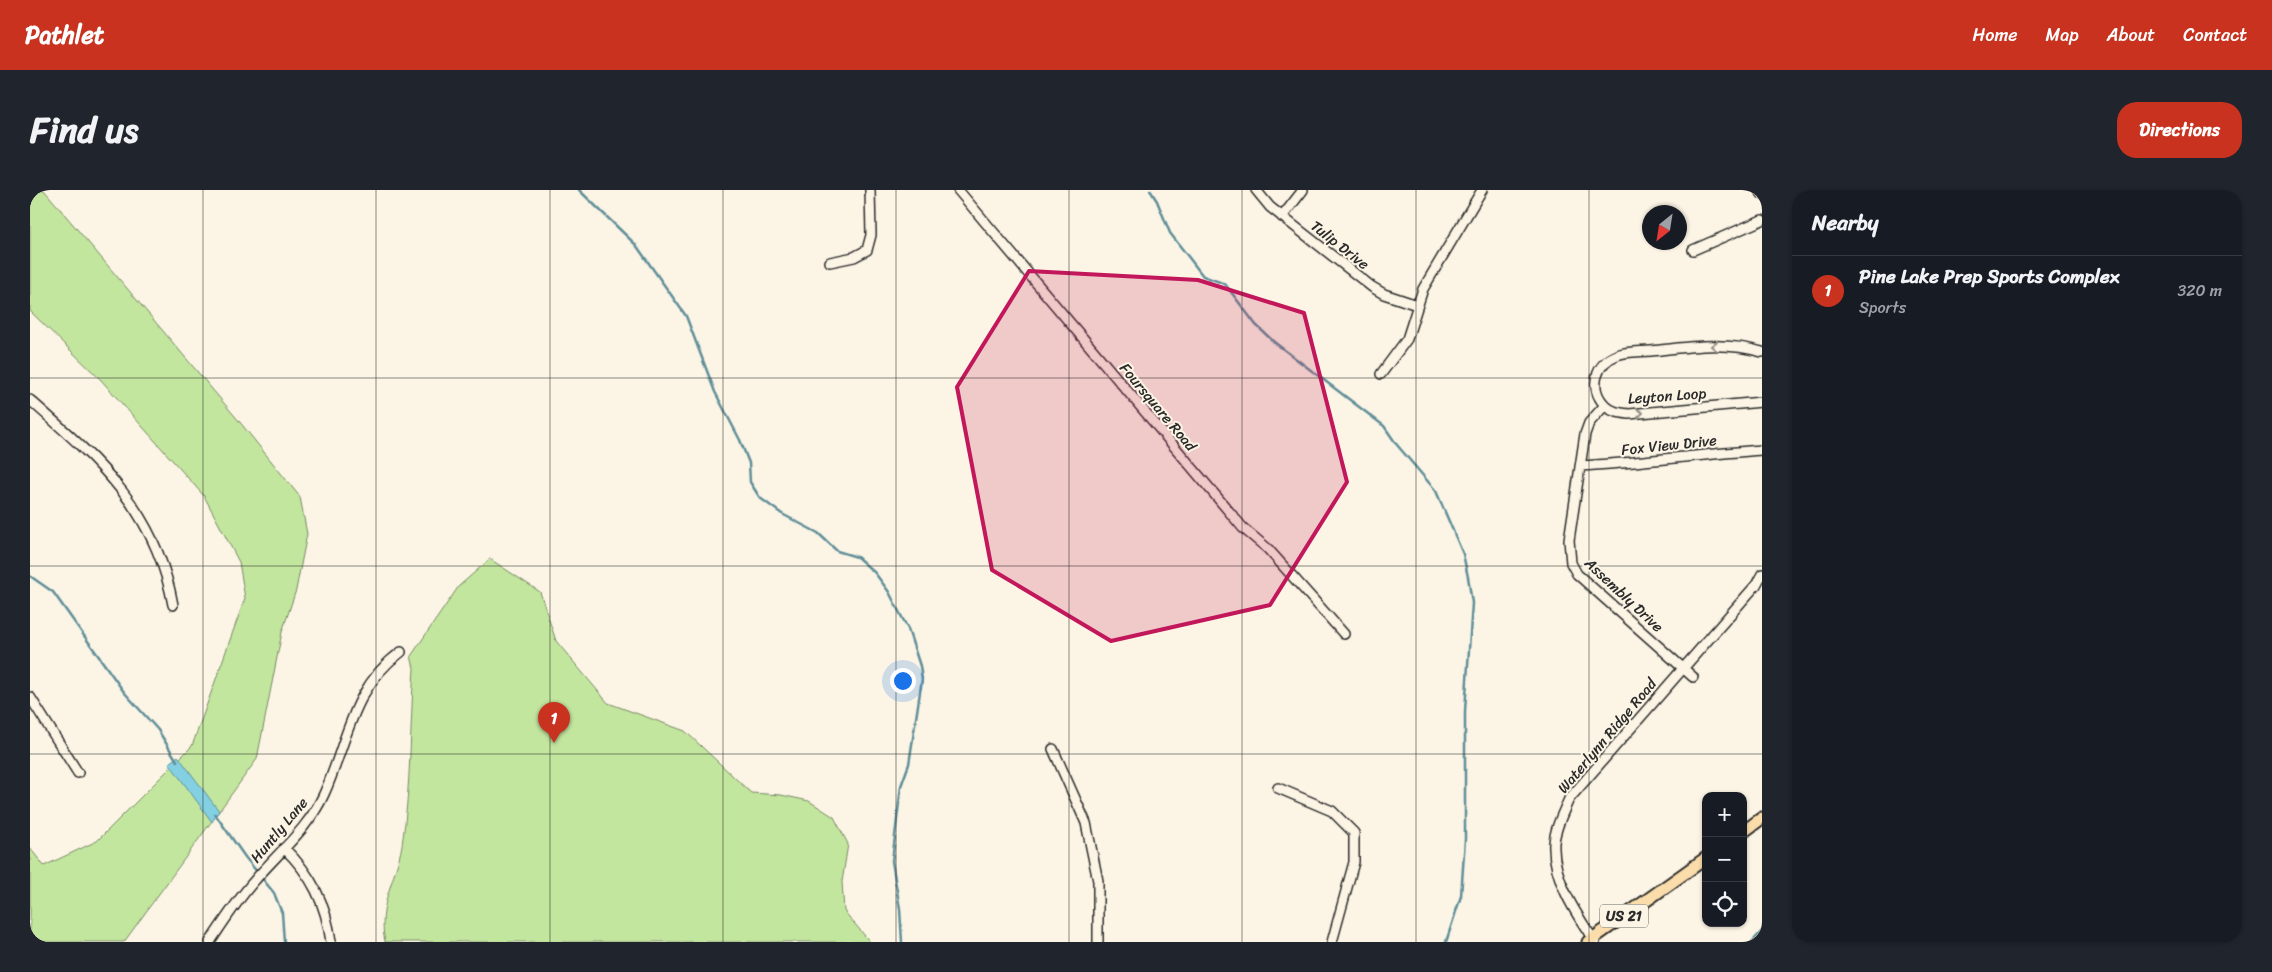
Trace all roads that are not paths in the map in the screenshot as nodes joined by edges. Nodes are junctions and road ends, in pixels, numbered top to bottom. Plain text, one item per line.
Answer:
1 (870, 190) edge
2 (958, 190) edge
3 (1256, 190) edge
4 (1303, 190) edge
5 (1482, 190) edge
6 (1760, 190) edge
7 (1762, 194) edge
8 (1282, 217) junction
9 (1762, 220) edge
10 (1693, 250) dead end
11 (830, 262) dead end
12 (1417, 305) junction
13 (1762, 352) edge
14 (1381, 374) dead end
15 (30, 400) edge
16 (1762, 402) edge
17 (1605, 405) junction
18 (1762, 450) edge
19 (1580, 466) junction
20 (1762, 574) edge
21 (173, 605) dead end
22 (1344, 634) dead end
23 (400, 652) dead end
24 (1683, 668) junction
25 (1693, 677) dead end
26 (30, 697) edge
27 (1053, 749) dead end
28 (78, 773) dead end
29 (1278, 788) dead end
30 (1762, 818) edge
31 (1747, 829) edge
32 (284, 848) junction
33 (1702, 861) edge
34 (1592, 941) edge
35 (210, 942) edge
36 (331, 942) edge
37 (1098, 942) edge
38 (1332, 942) edge

1 - 11 street
2 - 22 street, Foursquare Road
3 - 8 street, Tulip Drive
4 - 8 street
5 - 12 street
6 - 7 street
8 - 12 street, Tulip Drive
9 - 10 street
12 - 14 street
13 -> 17 street
15 - 21 street
17 -> 16 street, Leyton Loop
17 - 19 street, Assembly Drive
18 - 19 street, Fox View Drive
19 - 24 street, Assembly Drive
20 - 24 street, Waterlynn Ridge Road
23 - 32 street, Huntly Lane
24 - 25 street, Assembly Drive
24 - 34 street, Waterlynn Ridge Road
26 - 28 street
27 - 37 street
29 - 38 street
30 - 31 main road
32 - 35 street, Huntly Lane
32 - 36 street
33 - 34 main road, US 21

